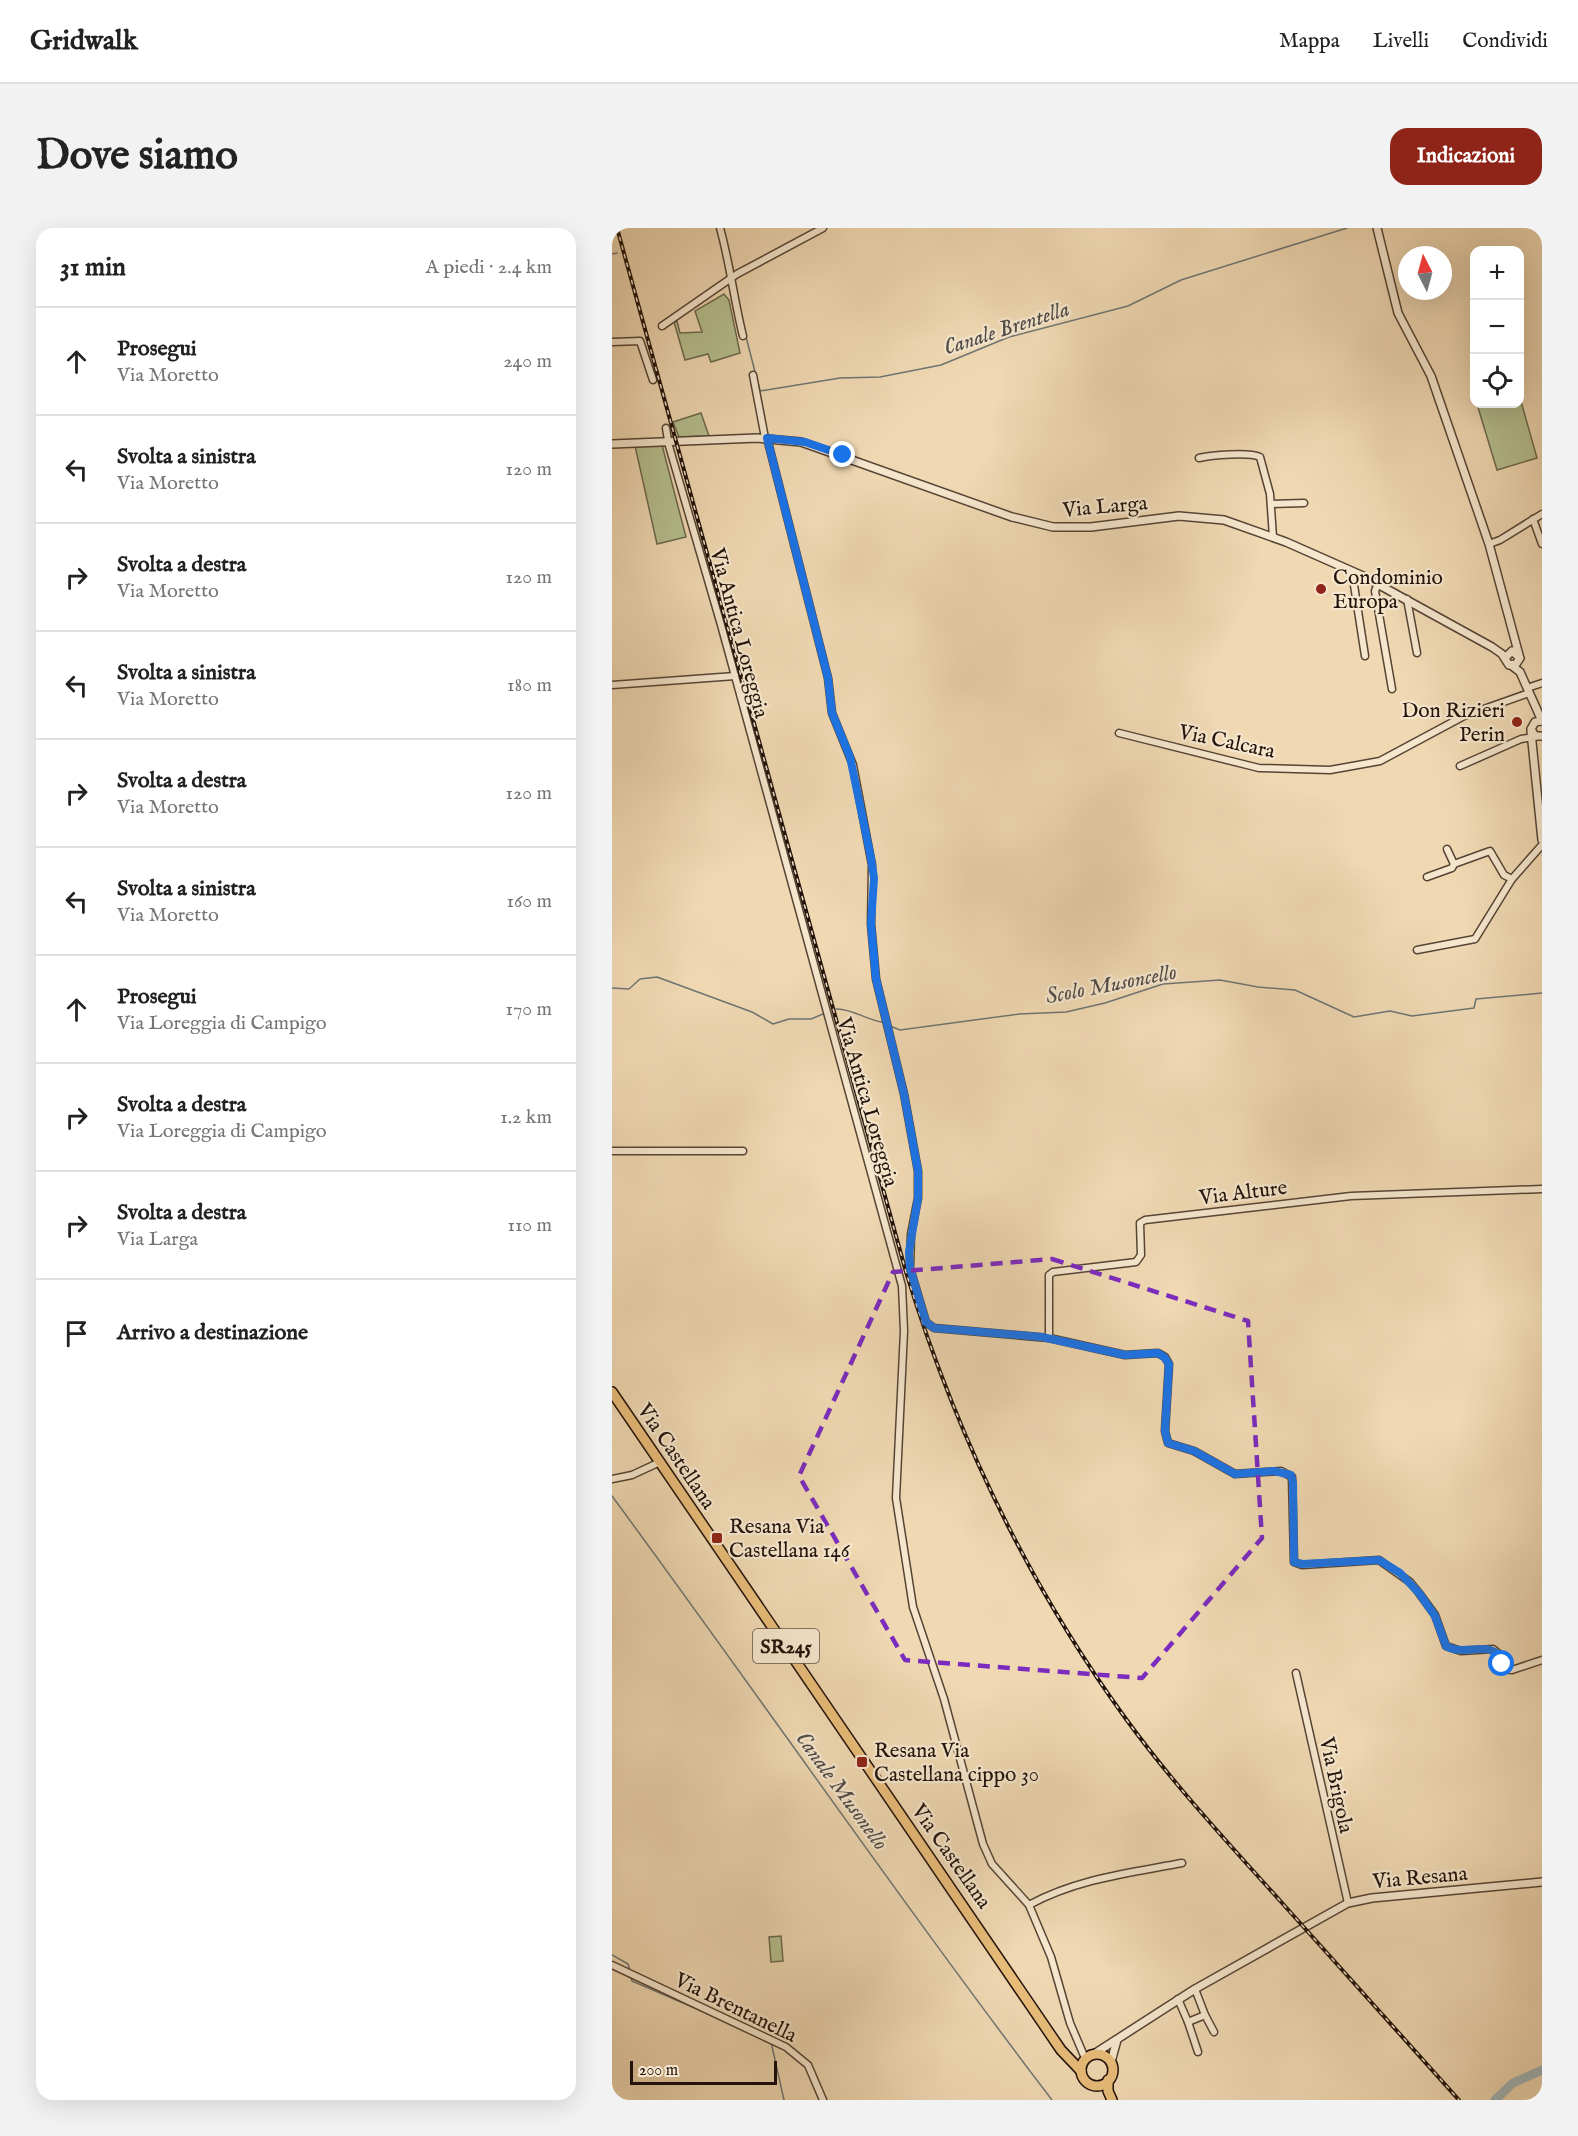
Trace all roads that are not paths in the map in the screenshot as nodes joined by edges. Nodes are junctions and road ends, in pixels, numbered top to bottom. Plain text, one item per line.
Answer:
1 (720, 228) edge
2 (823, 228) edge
3 (1377, 228) edge
4 (732, 280) junction
5 (662, 326) dead end
6 (743, 336) dead end
7 (612, 342) edge
8 (753, 375) dead end
9 (653, 380) dead end
10 (666, 428) dead end
11 (766, 438) junction
12 (668, 442) junction
13 (612, 444) edge
14 (1199, 458) dead end
15 (1304, 503) dead end
16 (1271, 504) junction
17 (1542, 514) edge
18 (1533, 519) junction
19 (1273, 537) junction
20 (1489, 544) junction
21 (1542, 544) edge
22 (1356, 573) junction
23 (1378, 584) junction
24 (1407, 599) junction
25 (1515, 636) junction
26 (1417, 653) dead end
27 (1508, 653) junction
28 (1365, 656) dead end
29 (1519, 656) junction
30 (1511, 665) junction
31 (735, 676) junction
32 (1542, 683) edge
33 (612, 685) edge
34 (1528, 688) junction
35 (1392, 689) dead end
36 (1533, 705) junction
37 (1542, 721) edge
38 (1119, 733) dead end
39 (1535, 733) edge
40 (1460, 766) dead end
41 (1542, 838) edge
42 (1542, 845) edge
43 (1448, 849) dead end
44 (1454, 864) junction
45 (1427, 877) dead end
46 (1512, 879) junction
47 (1417, 951) dead end
48 (612, 1151) edge
49 (743, 1151) dead end
50 (1542, 1189) edge
51 (1049, 1338) junction
52 (612, 1392) edge
53 (660, 1462) junction
54 (612, 1479) edge
55 (1542, 1660) edge
56 (1296, 1673) dead end
57 (1182, 1863) dead end
58 (1542, 1882) edge
59 (1348, 1903) junction
60 (1029, 1905) junction
61 (612, 1965) edge
62 (1195, 1989) junction
63 (1179, 1999) junction
64 (1205, 2015) junction
65 (1188, 2022) junction
66 (1214, 2032) dead end
67 (1118, 2038) junction
68 (1198, 2052) dead end
69 (1084, 2060) junction
70 (1111, 2062) junction
71 (1108, 2080) junction
72 (1093, 2085) junction
73 (823, 2100) edge
74 (1106, 2100) edge
75 (1112, 2100) edge

1 - 4 street
2 - 4 street
3 - 20 street
4 - 5 street
4 - 6 street
7 - 9 street
8 - 11 street
10 - 12 street, Via Antica Loreggia
11 - 12 street, Via Larga
11 - 19 street, Via Larga
11 - 51 street
12 - 13 street, Via Larga
12 - 31 street, Via Antica Loreggia
14 - 16 street
15 - 16 street
16 - 19 street
17 - 18 street
18 - 20 street
18 - 21 street
19 - 22 street, Via Larga
20 - 25 street
22 - 23 street, Via Larga
22 - 28 street
23 - 24 street, Via Larga
23 - 35 street
24 - 26 street
24 - 27 street, Via Larga
25 - 27 street
25 - 29 street
27 - 29 street
27 - 30 street
29 - 30 street
29 - 34 street
30 - 34 street
31 - 33 street
31 - 60 street, Via Antica Loreggia
32 - 34 street, Via Calcara
34 - 36 street
34 - 38 street, Via Calcara
36 - 37 street
36 - 39 street
37 - 39 street
39 - 40 street
39 - 41 street
42 - 46 street
43 - 44 street
44 - 45 street
44 - 46 street
46 - 47 street
48 - 49 street
50 - 51 street, Via Alture
51 - 55 street
52 - 53 main road, Via Castellana / SR245
53 - 54 street
53 - 69 main road, Via Castellana / SR245
56 - 59 street, Via Brigola
57 - 60 street
58 - 59 street, Via Resana
59 - 62 street, Via Resana
60 - 69 street, Via Antica Loreggia
61 - 73 street, Via Brentanella
62 - 63 street
62 - 64 street
63 - 65 street
63 - 67 street
64 - 65 street
64 - 66 street
65 - 68 street
67 - 69 street
67 - 70 street
69 - 70 main road, SR245
69 - 72 main road, SR245
70 - 71 main road
71 - 72 main road
71 - 75 main road
72 - 74 main road, SR245

